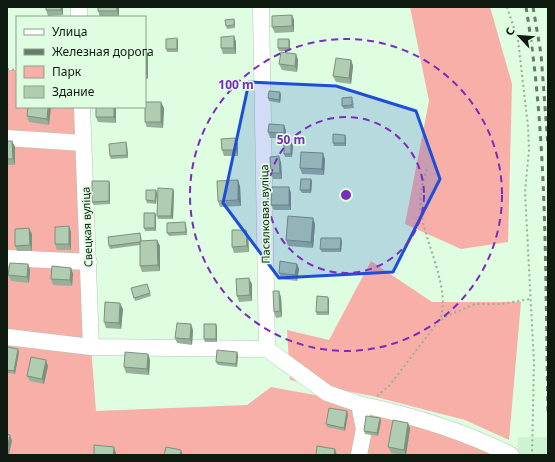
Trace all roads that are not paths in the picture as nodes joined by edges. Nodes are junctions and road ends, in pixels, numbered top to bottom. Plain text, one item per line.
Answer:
1 (261, 7) edge
2 (82, 108) edge
3 (7, 138) edge
4 (83, 143) junction
5 (7, 258) edge
6 (89, 262) junction
7 (7, 337) edge
8 (91, 347) junction
9 (267, 349) junction
10 (362, 405) junction
11 (478, 447) edge
12 (359, 455) edge
13 (511, 455) edge

1 - 9 street, Пасялковая вуліца
2 - 4 street, Свецкая вуліца
3 - 4 street
4 - 6 street, Свецкая вуліца
5 - 6 street
6 - 8 street, Свецкая вуліца
7 - 8 street
8 - 9 street
9 - 10 street
10 - 11 street
10 - 12 street
11 - 13 street

